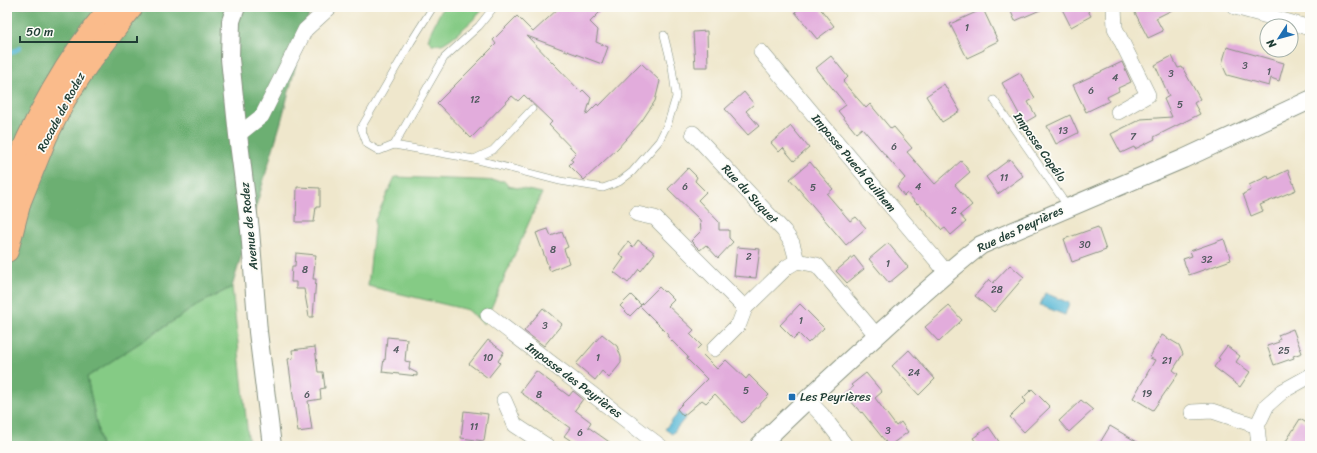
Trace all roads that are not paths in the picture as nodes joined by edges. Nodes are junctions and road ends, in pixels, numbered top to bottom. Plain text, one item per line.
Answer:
1 (111, 7) edge
2 (132, 7) edge
3 (236, 7) edge
4 (330, 7) edge
5 (433, 7) edge
6 (494, 7) edge
7 (1114, 7) edge
8 (1235, 7) edge
9 (1276, 12) edge
10 (1310, 28) edge
11 (664, 35) dead end
12 (761, 52) dead end
13 (994, 100) dead end
14 (1310, 100) edge
15 (532, 109) dead end
16 (1118, 112) dead end
17 (693, 133) dead end
18 (238, 135) junction
19 (394, 145) junction
20 (474, 160) junction
21 (7, 190) edge
22 (1068, 207) junction
23 (637, 214) dead end
24 (7, 251) edge
25 (797, 261) junction
26 (946, 273) junction
27 (744, 308) junction
28 (488, 315) dead end
29 (877, 336) junction
30 (714, 349) dead end
31 (1310, 376) edge
32 (807, 399) junction
33 (504, 400) dead end
34 (1192, 412) dead end
35 (1256, 426) junction
36 (272, 446) edge
37 (547, 446) edge
38 (660, 446) edge
39 (759, 446) edge
40 (846, 446) edge
41 (1259, 446) edge

1 - 21 highway, Rocade de Rodez
2 - 24 highway, Rocade de Rodez
3 - 18 street, Avenue de Rodez
4 - 18 street
5 - 19 lane
6 - 19 lane
7 - 16 street
8 - 9 street
9 - 10 street
11 - 20 lane
12 - 26 street, Impasse Puech Guilhem
13 - 22 lane, Impasse Capélo
14 - 22 street, Rue des Peyrières
15 - 20 lane
17 - 25 street, Rue du Suquet
18 - 36 street, Avenue de Rodez
19 - 20 lane
22 - 26 street, Rue des Peyrières
23 - 27 street
25 - 27 street
25 - 29 street
26 - 29 street, Rue des Peyrières
27 - 30 street
28 - 38 street, Impasse des Peyrières
29 - 32 street, Rue des Peyrières
31 - 35 street
32 - 39 street, Rue des Peyrières
32 - 40 street
33 - 37 street
34 - 35 street
35 - 41 street

